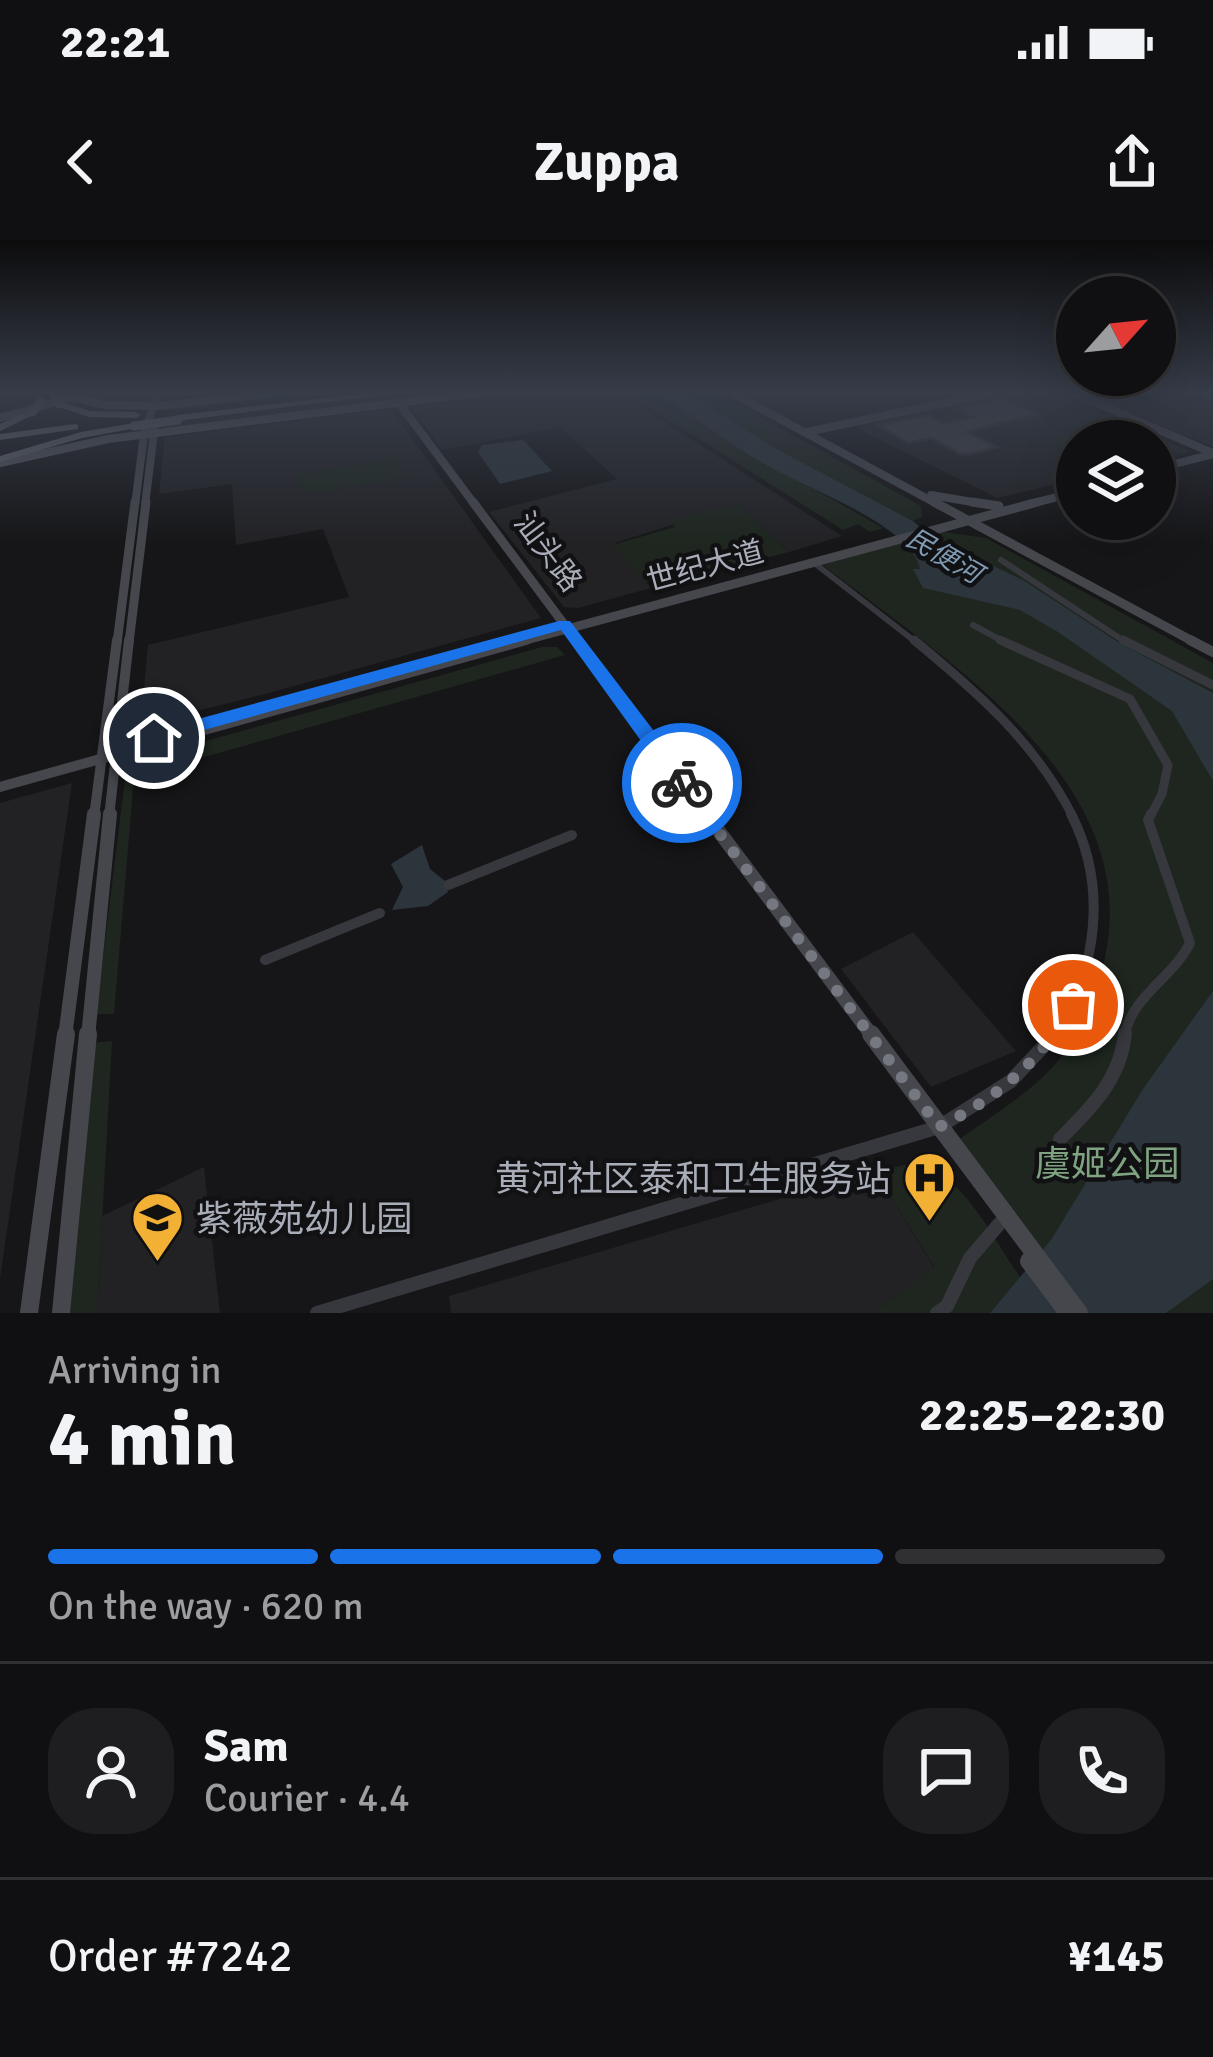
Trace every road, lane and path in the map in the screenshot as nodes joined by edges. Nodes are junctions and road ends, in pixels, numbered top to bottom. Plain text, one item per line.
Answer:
1 (56, 443) edge
2 (137, 443) edge
3 (431, 443) edge
4 (828, 443) edge
5 (1213, 455) edge
6 (0, 461) edge
7 (1176, 465) edge
8 (916, 491) junction
9 (1056, 495) edge
10 (1009, 507) junction
11 (964, 518) junction
12 (924, 527) junction
13 (888, 537) junction
14 (1009, 541) junction
15 (1001, 560) dead end
16 (813, 562) junction
17 (973, 625) dead end
18 (564, 627) junction
19 (1213, 650) edge
20 (1213, 685) edge
21 (108, 754) junction
22 (0, 783) edge
23 (572, 835) dead end
24 (448, 885) dead end
25 (380, 913) dead end
26 (265, 960) dead end
27 (935, 1129) junction
28 (1060, 1139) dead end
29 (1000, 1223) junction
30 (1035, 1263) junction
31 (29, 1313) edge
32 (61, 1313) edge
33 (317, 1313) edge
34 (938, 1313) edge
35 (1068, 1313) edge
36 (1078, 1313) edge

1 - 6 highway
2 - 21 street
3 - 18 street, 汕头路
4 - 8 street
5 - 7 street
8 - 10 street
8 - 11 street
8 - 12 street
9 - 10 street, 世纪大道
10 - 11 street, 世纪大道
10 - 14 street
11 - 12 street, 世纪大道
11 - 14 street
12 - 13 street, 世纪大道
12 - 14 street
13 - 16 street, 世纪大道
13 - 18 street, 世纪大道
14 - 19 street
15 - 20 street
16 - 18 street, 世纪大道
16 - 27 street
17 - 28 street
18 - 21 street, 世纪大道
18 - 27 street, 汕头路
21 - 22 street, 世纪大道
21 - 31 street
21 - 32 street
23 - 24 street
25 - 26 street
27 - 29 street, 汕头路
27 - 30 street, 汕头路
27 - 33 street
29 - 30 street, 汕头路
29 - 34 street
30 - 35 street, 汕头路
30 - 36 street, 汕头路

